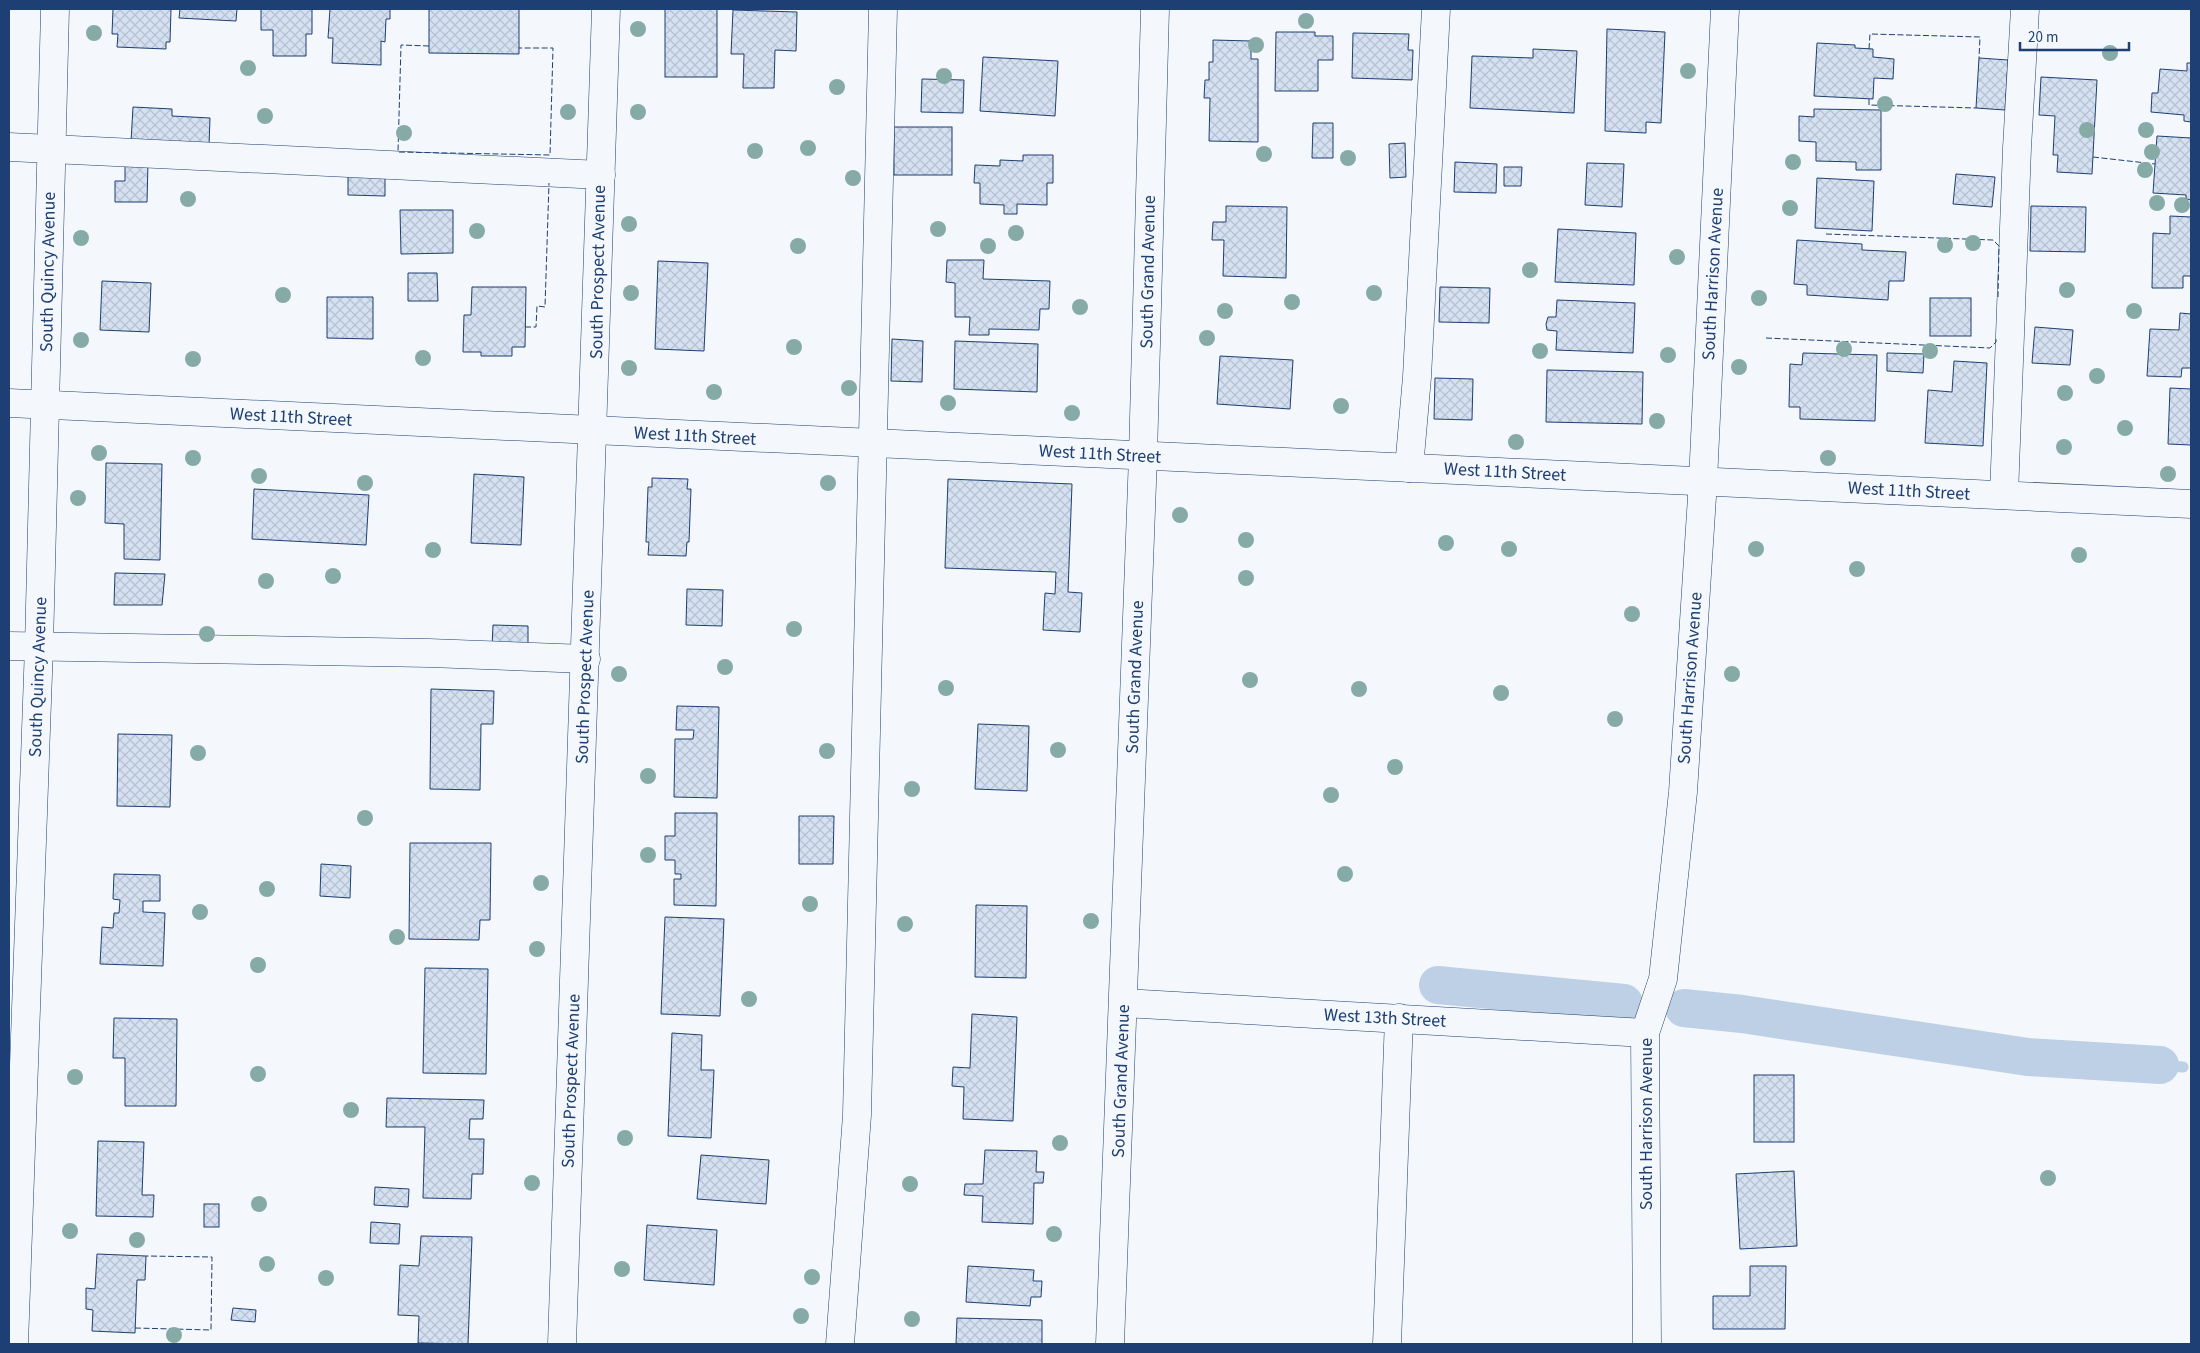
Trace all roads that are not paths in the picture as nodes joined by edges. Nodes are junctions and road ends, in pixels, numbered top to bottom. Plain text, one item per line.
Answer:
1 (55, 9) edge
2 (606, 9) edge
3 (883, 9) edge
4 (1155, 9) edge
5 (1436, 9) edge
6 (1725, 9) edge
7 (2025, 9) edge
8 (9, 147) edge
9 (50, 149) junction
10 (601, 175) junction
11 (9, 403) edge
12 (46, 406) junction
13 (594, 431) junction
14 (874, 444) junction
15 (1143, 456) junction
16 (1409, 468) junction
17 (1703, 481) junction
18 (2004, 495) junction
19 (2191, 504) edge
20 (9, 646) edge
21 (39, 646) junction
22 (586, 659) junction
23 (1124, 1003) junction
24 (1399, 1018) junction
25 (1645, 1034) junction
26 (14, 1344) edge
27 (562, 1344) edge
28 (840, 1344) edge
29 (1110, 1344) edge
30 (1387, 1344) edge
31 (1647, 1344) edge

1 - 9 street, South Quincy Avenue
2 - 10 street, South Prospect Avenue
3 - 14 street
4 - 15 street, South Grand Avenue
5 - 16 street
6 - 17 street, South Harrison Avenue
7 - 18 street
8 - 9 street
9 - 10 street
9 - 12 street, South Quincy Avenue
10 - 13 street, South Prospect Avenue
11 - 12 street, West 11th Street
12 - 13 street, West 11th Street
12 - 21 street, South Quincy Avenue
13 - 14 street, West 11th Street
13 - 22 street, South Prospect Avenue
14 - 15 street, West 11th Street
14 - 28 street
15 - 16 street, West 11th Street
15 - 23 street, South Grand Avenue
16 - 17 street, West 11th Street
17 - 18 street, West 11th Street
17 - 25 street, South Harrison Avenue
18 - 19 street, West 11th Street
20 - 21 street
21 - 22 street
21 - 26 street, South Quincy Avenue
22 - 27 street, South Prospect Avenue
23 - 24 street, West 13th Street
23 - 29 street, South Grand Avenue
24 - 25 street, West 13th Street
24 - 30 street
25 - 31 street, South Harrison Avenue

